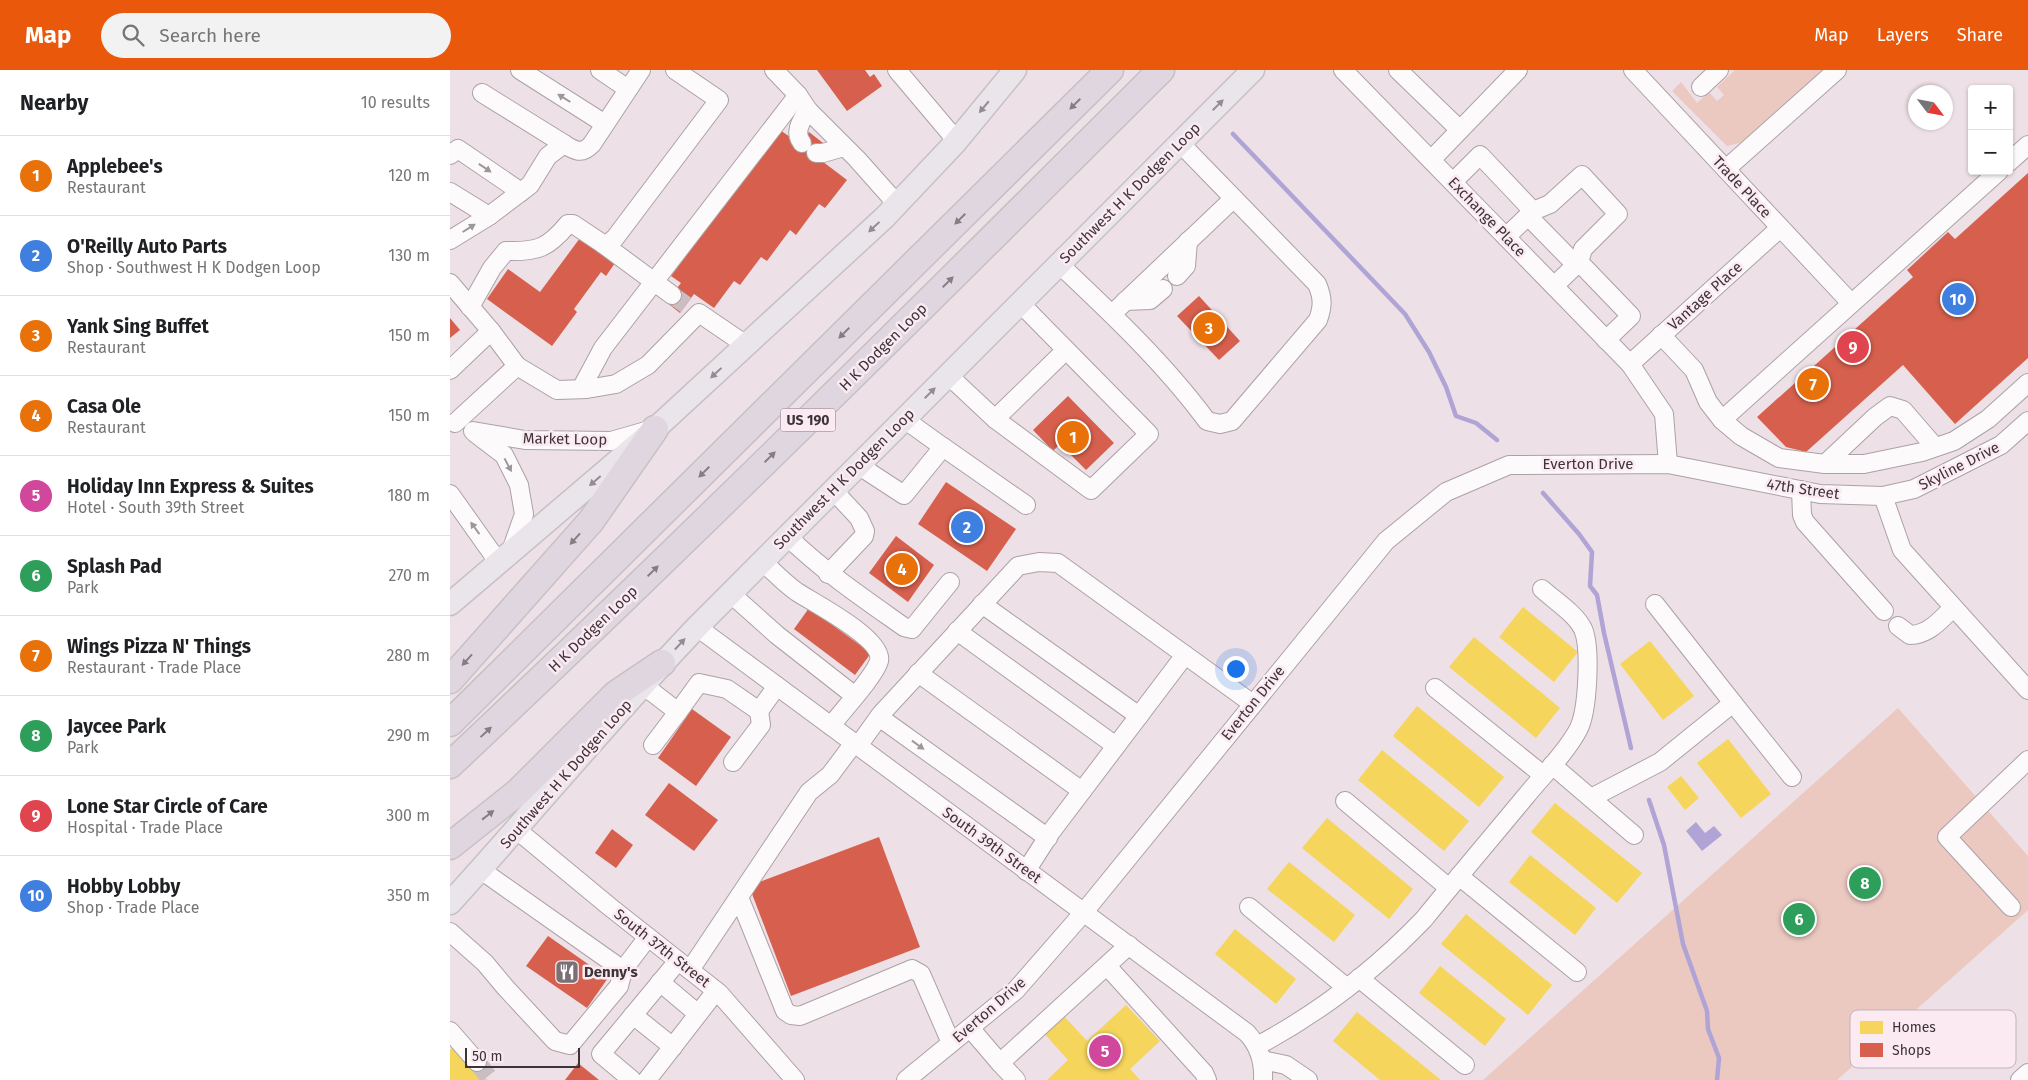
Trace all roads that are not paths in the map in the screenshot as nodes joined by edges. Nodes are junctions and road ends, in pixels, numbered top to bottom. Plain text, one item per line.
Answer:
1 (520, 70) edge
2 (600, 70) edge
3 (641, 70) edge
4 (675, 70) edge
5 (774, 70) edge
6 (897, 70) edge
7 (1015, 70) edge
8 (1110, 70) edge
9 (1161, 70) edge
10 (1253, 70) edge
11 (1343, 70) edge
12 (1398, 70) edge
13 (1518, 70) edge
14 (1633, 70) edge
15 (1719, 70) edge
16 (1837, 70) edge
17 (1701, 87) dead end
18 (628, 89) junction
19 (482, 93) dead end
20 (798, 95) junction
21 (808, 110) junction
22 (606, 124) junction
23 (1460, 130) junction
24 (956, 140) junction
25 (1180, 143) junction
26 (564, 144) junction
27 (2028, 145) edge
28 (844, 147) junction
29 (450, 155) edge
30 (2013, 158) edge
31 (1431, 160) junction
32 (1726, 169) junction
33 (1995, 175) edge
34 (1453, 182) junction
35 (450, 192) edge
36 (520, 192) junction
37 (1233, 199) junction
38 (897, 204) junction
39 (1530, 213) junction
40 (489, 216) junction
41 (1780, 228) junction
42 (1506, 237) junction
43 (450, 240) edge
44 (1188, 240) junction
45 (603, 244) junction
46 (1059, 264) junction
47 (1578, 264) junction
48 (1177, 276) dead end
49 (654, 282) junction
50 (450, 283) edge
51 (1554, 286) junction
52 (1163, 289) dead end
53 (1125, 301) junction
54 (1020, 303) junction
55 (1851, 303) junction
56 (686, 304) junction
57 (470, 307) junction
58 (1112, 314) junction
59 (491, 331) junction
60 (1661, 335) junction
61 (1606, 340) junction
62 (746, 345) junction
63 (1066, 350) junction
64 (1630, 364) junction
65 (517, 366) junction
66 (450, 370) edge
67 (948, 375) junction
68 (2028, 383) edge
69 (581, 389) junction
70 (904, 419) junction
71 (995, 419) junction
72 (1722, 420) junction
73 (452, 422) edge
74 (2028, 422) edge
75 (655, 429) junction
76 (473, 432) junction
77 (943, 447) junction
78 (1935, 447) junction
79 (1668, 464) junction
80 (1825, 464) junction
81 (858, 465) junction
82 (833, 490) junction
83 (1801, 490) junction
84 (450, 494) edge
85 (1883, 496) junction
86 (1026, 505) dead end
87 (787, 536) junction
88 (505, 558) junction
89 (762, 561) junction
90 (828, 574) junction
91 (950, 582) dead end
92 (1542, 589) dead end
93 (730, 593) junction
94 (453, 595) edge
95 (982, 604) junction
96 (1655, 604) dead end
97 (1954, 608) junction
98 (1884, 611) dead end
99 (1898, 626) dead end
100 (697, 627) junction
101 (957, 631) junction
102 (1185, 655) junction
103 (662, 663) junction
104 (918, 673) junction
105 (450, 680) edge
106 (643, 685) junction
107 (777, 686) junction
108 (1435, 688) dead end
109 (2028, 690) edge
110 (855, 696) junction
111 (1733, 703) junction
112 (1253, 704) junction
113 (678, 712) junction
114 (759, 712) junction
115 (1139, 716) junction
116 (879, 717) junction
117 (450, 723) edge
118 (830, 726) junction
119 (856, 744) junction
120 (653, 745) dead end
121 (1116, 746) junction
122 (2028, 760) edge
123 (733, 762) dead end
124 (450, 765) edge
125 (1547, 770) junction
126 (1792, 777) dead end
127 (1082, 791) junction
128 (1591, 798) junction
129 (1345, 801) dead end
130 (517, 830) junction
131 (1634, 835) dead end
132 (1048, 838) junction
133 (450, 846) edge
134 (481, 870) junction
135 (1026, 871) junction
136 (1454, 882) junction
137 (739, 897) junction
138 (450, 903) edge
139 (2011, 907) dead end
140 (1249, 908) dead end
141 (1084, 912) junction
142 (450, 932) edge
143 (648, 937) junction
144 (1129, 945) junction
145 (684, 965) junction
146 (1107, 966) junction
147 (623, 970) junction
148 (1577, 972) dead end
149 (660, 982) junction
150 (1353, 983) junction
151 (716, 990) junction
152 (698, 1014) junction
153 (633, 1015) junction
154 (970, 1028) junction
155 (450, 1031) edge
156 (951, 1043) junction
157 (673, 1047) junction
158 (1260, 1053) junction
159 (477, 1062) tunnel mouth
160 (1000, 1063) junction
161 (1465, 1066) dead end
162 (2028, 1073) edge
163 (632, 1080) edge
164 (647, 1080) edge
165 (795, 1080) edge
166 (906, 1080) edge
167 (1016, 1080) edge
168 (1207, 1080) edge
169 (1263, 1080) edge
170 (1308, 1080) edge
171 (2020, 1080) edge

22 -> 1 street
2 - 18 street
3 - 18 street
4 - 45 street
5 - 20 street
6 - 24 street
7 -> 24 main road
8 -> 117 highway, US 190
124 -> 9 highway, H K Dodgen Loop / US 190
25 -> 10 main road, Southwest H K Dodgen Loop
11 - 31 street, Exchange Place
12 - 23 street
13 - 23 street
14 - 32 street, Trade Place
15 - 17 street
16 - 32 street
18 - 22 street
19 - 26 street
20 - 21 street
20 - 49 street
21 - 28 street
21 - 28 street
22 - 26 street
23 - 31 street
24 - 38 main road
25 - 37 street
25 - 46 main road, Southwest H K Dodgen Loop
26 - 36 street
27 - 30 street
28 - 38 street
29 -> 36 street
31 - 34 street, Exchange Place
32 - 41 street, Trade Place
33 - 55 street
34 - 39 street
34 - 42 street, Exchange Place
35 - 40 street
36 - 40 street
37 - 44 street
37 - 58 street
38 -> 62 main road
39 - 42 street
39 - 47 street
39 - 47 street
43 -> 40 street
41 - 55 street, Trade Place
41 - 60 street, Vantage Place
42 - 51 street, Exchange Place
44 - 48 street
44 - 53 street
45 - 49 street
45 - 57 street
46 - 54 main road, Southwest H K Dodgen Loop
46 - 58 street
47 - 51 street
47 - 61 street
49 - 56 street
49 - 69 street
50 - 57 street
51 - 61 street, Exchange Place
52 - 53 street
53 - 58 street
54 - 63 street
54 - 67 main road, Southwest H K Dodgen Loop
55 - 72 street
56 - 62 street
56 - 69 street
57 - 59 street
59 - 65 street
59 - 66 street
60 - 64 street, Vantage Place
60 - 72 street
61 - 64 street, Exchange Place
62 -> 75 main road
63 - 71 street
63 - 71 street
64 - 79 street
65 - 69 street
65 - 73 street
70 -> 67 main road, Southwest H K Dodgen Loop
67 - 71 street
68 - 78 street
70 - 77 street
70 - 81 main road, Southwest H K Dodgen Loop
72 - 80 street
73 - 76 street, Market Loop
74 - 85 street, Skyline Drive
75 - 76 street, Market Loop
75 -> 88 main road
75 -> 105 highway
76 -> 88 street, Market Loop
77 - 81 street
77 - 86 street
78 - 80 street
78 - 80 street
79 - 83 street, 47th Street
79 - 112 street, Everton Drive
81 - 82 main road, Southwest H K Dodgen Loop
82 - 87 main road, Southwest H K Dodgen Loop
82 - 90 street
83 - 85 street, 47th Street
83 - 98 street
88 -> 84 street
85 - 97 street
87 - 89 main road, Southwest H K Dodgen Loop
87 - 90 street
88 - 94 main road
89 - 93 main road, Southwest H K Dodgen Loop
89 - 110 street
90 - 91 street
92 - 125 street
93 - 100 main road, Southwest H K Dodgen Loop
93 - 110 street
95 - 101 street
95 - 102 street
95 - 115 street
96 - 111 street
97 - 99 street
97 - 109 street
103 -> 100 main road, Southwest H K Dodgen Loop
100 - 107 street, South 39th Street
101 - 104 street
101 - 121 street
102 - 112 street
102 - 115 street
103 - 106 main road, Southwest H K Dodgen Loop
133 -> 103 highway
104 - 116 street
104 - 127 street
106 - 113 street
106 - 130 main road, Southwest H K Dodgen Loop
107 - 114 street
107 - 118 street, South 39th Street
108 - 125 street
110 - 118 street
111 - 126 street
111 - 128 street
112 - 141 street, Everton Drive
113 - 114 street
113 - 120 street
114 - 123 street
115 - 121 street
116 - 119 street
116 -> 132 street
118 - 119 street, South 39th Street
119 - 135 street, South 39th Street
119 - 137 street
121 - 127 street
122 - 139 street
125 - 128 street
125 - 136 street
127 - 132 street
128 - 131 street
129 - 136 street
130 - 134 main road, Southwest H K Dodgen Loop
130 - 143 street, South 37th Street
132 - 135 street
134 - 138 main road, Southwest H K Dodgen Loop
134 - 147 street
135 - 141 street, South 39th Street
136 - 148 street
136 - 150 street
137 - 145 street
137 - 156 street
140 - 150 street
141 - 144 street, South 39th Street
141 - 154 street, Everton Drive
142 - 147 street
143 - 145 street, South 37th Street
143 - 147 street
144 - 146 street
144 - 158 street, South 39th Street
145 - 149 street
145 - 151 street, South 37th Street
146 - 160 street
146 - 168 street
149 - 152 street
149 - 153 street
150 - 158 street
150 - 161 street
151 - 152 street
151 - 165 street, South 37th Street
152 - 157 street
153 - 157 street
153 - 163 street
154 - 156 street, Everton Drive
154 - 160 street
155 - 159 street
156 - 166 street, Everton Drive
157 - 164 street
158 - 169 street
158 - 170 street
160 - 167 street
162 - 171 street

